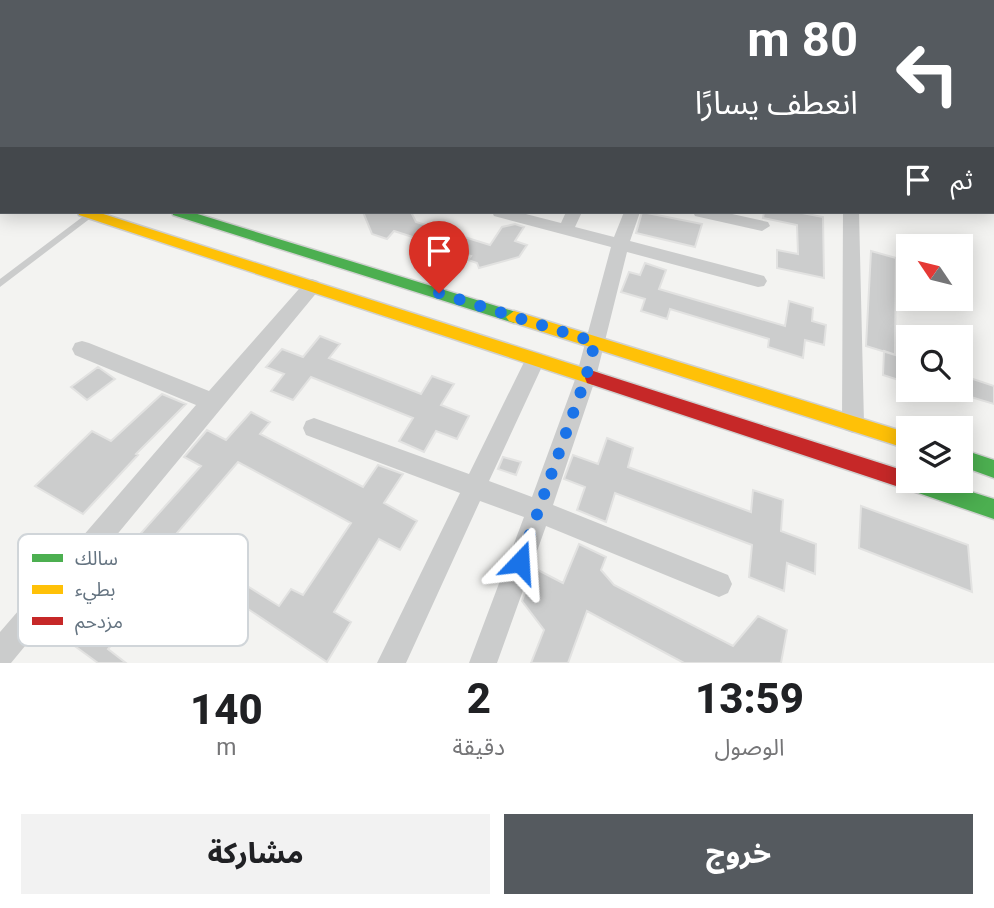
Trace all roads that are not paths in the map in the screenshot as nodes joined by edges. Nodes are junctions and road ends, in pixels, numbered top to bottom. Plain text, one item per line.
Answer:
1 (87, 214) edge
2 (91, 214) edge
3 (185, 214) edge
4 (507, 214) edge
5 (573, 214) edge
6 (631, 214) edge
7 (710, 214) edge
8 (851, 214) edge
9 (206, 220) junction
10 (762, 226) dead end
11 (565, 230) junction
12 (181, 242) junction
13 (620, 244) junction
14 (758, 281) dead end
15 (0, 284) edge
16 (312, 286) junction
17 (595, 342) junction
18 (82, 349) dead end
19 (535, 360) junction
20 (586, 377) junction
21 (212, 402) junction
22 (853, 423) junction
23 (314, 428) dead end
24 (896, 437) edge
25 (973, 462) edge
26 (994, 469) edge
27 (474, 488) junction
28 (994, 509) edge
29 (539, 512) junction
30 (98, 534) edge
31 (719, 584) dead end
32 (18, 632) edge
33 (0, 654) edge
34 (391, 663) edge
35 (482, 663) edge

1 - 15 lane
2 - 12 street
3 - 9 street
4 - 11 street
5 - 11 street
6 - 13 street
7 - 10 street
8 - 22 street
9 - 12 street
9 - 17 street
11 - 13 street
12 - 16 street
13 - 14 street
13 - 17 street
16 - 19 street
16 - 21 street
17 - 20 street
17 - 22 street
18 - 21 street
19 - 20 street
19 - 27 street
20 - 28 street
20 - 29 street
21 - 30 street
22 - 24 street
23 - 27 street
25 - 26 street
27 - 29 street
27 - 34 street
29 - 31 street
29 - 35 street
32 - 33 street

